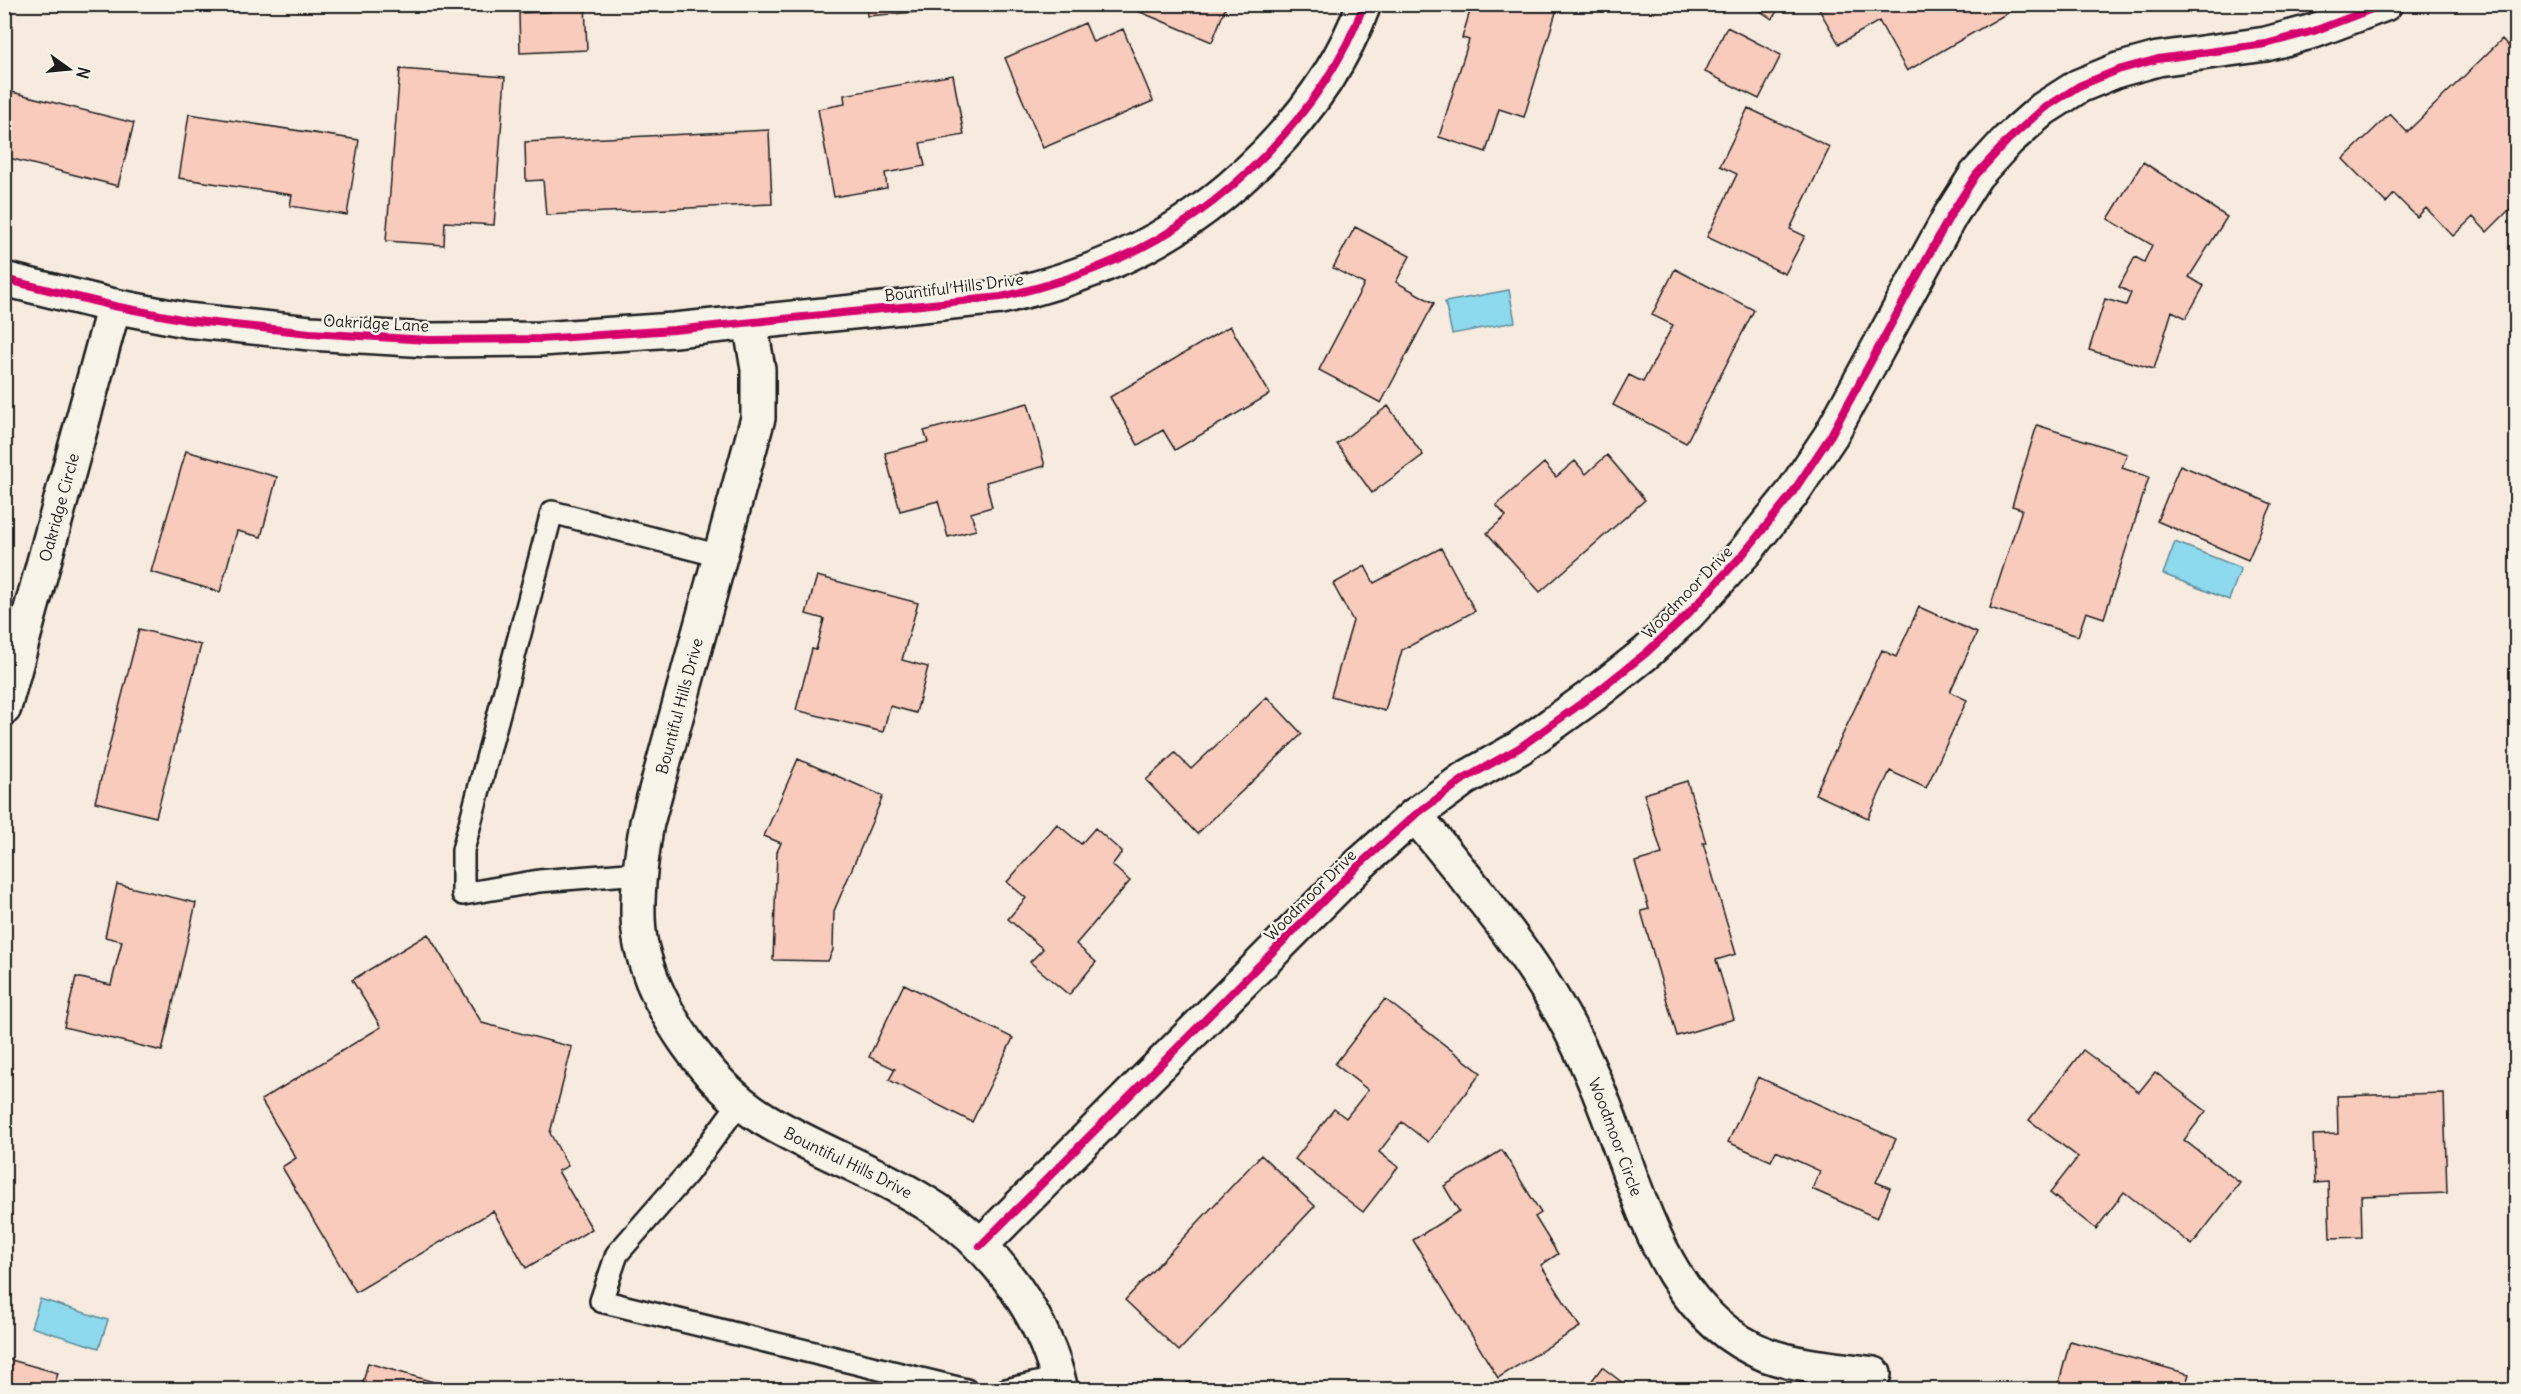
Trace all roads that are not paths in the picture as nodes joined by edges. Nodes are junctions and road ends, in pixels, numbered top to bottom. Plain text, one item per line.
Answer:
1 (1364, 4) edge
2 (2385, 4) edge
3 (4, 279) edge
4 (114, 306) junction
5 (750, 322) junction
6 (720, 556) junction
7 (4, 708) edge
8 (1415, 815) junction
9 (640, 873) junction
10 (740, 1102) junction
11 (980, 1246) junction
12 (1874, 1374) dead end
13 (1060, 1384) edge
14 (966, 1389) edge
15 (1006, 1389) edge

1 - 5 street, Bountiful Hills Drive
2 - 8 street, Woodmoor Drive
3 - 4 street, Oakridge Lane
4 - 5 street, Oakridge Lane
4 - 7 street, Oakridge Circle
5 - 6 street, Bountiful Hills Drive
6 - 9 street, Bountiful Hills Drive
6 - 9 lane
8 - 11 street, Woodmoor Drive
8 - 12 street, Woodmoor Circle
9 - 10 street, Bountiful Hills Drive
10 - 11 street, Bountiful Hills Drive
10 - 14 lane
11 - 13 street, Bountiful Hills Drive
13 - 15 lane

